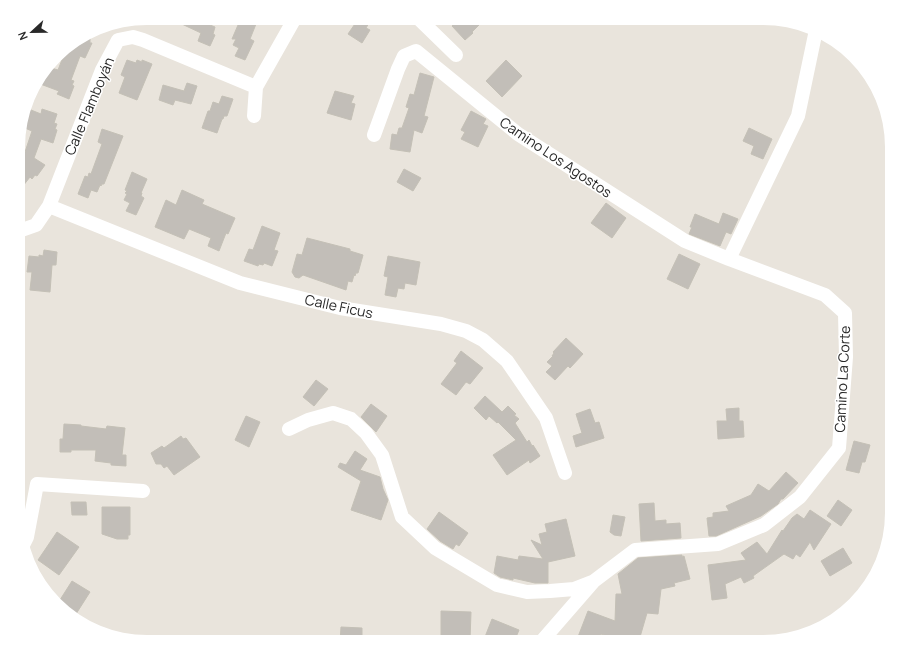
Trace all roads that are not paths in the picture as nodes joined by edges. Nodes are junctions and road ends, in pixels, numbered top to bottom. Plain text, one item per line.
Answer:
1 (291, 25) edge
2 (425, 25) edge
3 (815, 36) edge
4 (456, 55) dead end
5 (256, 87) junction
6 (254, 116) dead end
7 (374, 135) dead end
8 (49, 206) junction
9 (25, 229) edge
10 (729, 259) junction
11 (289, 429) dead end
12 (565, 473) dead end
13 (143, 491) dead end
14 (27, 537) edge
15 (594, 581) junction
16 (548, 635) edge

1 - 5 street
2 - 4 street
3 - 10 street
5 - 6 street
5 - 8 street, Calle Flamboyán
7 - 10 street, Camino Los Agostos
8 - 9 street, Calle Flamboyán
8 - 12 street, Calle Ficus
10 - 15 street, Camino La Corte
11 - 15 street
13 - 14 street
15 - 16 street, Camino La Corte

